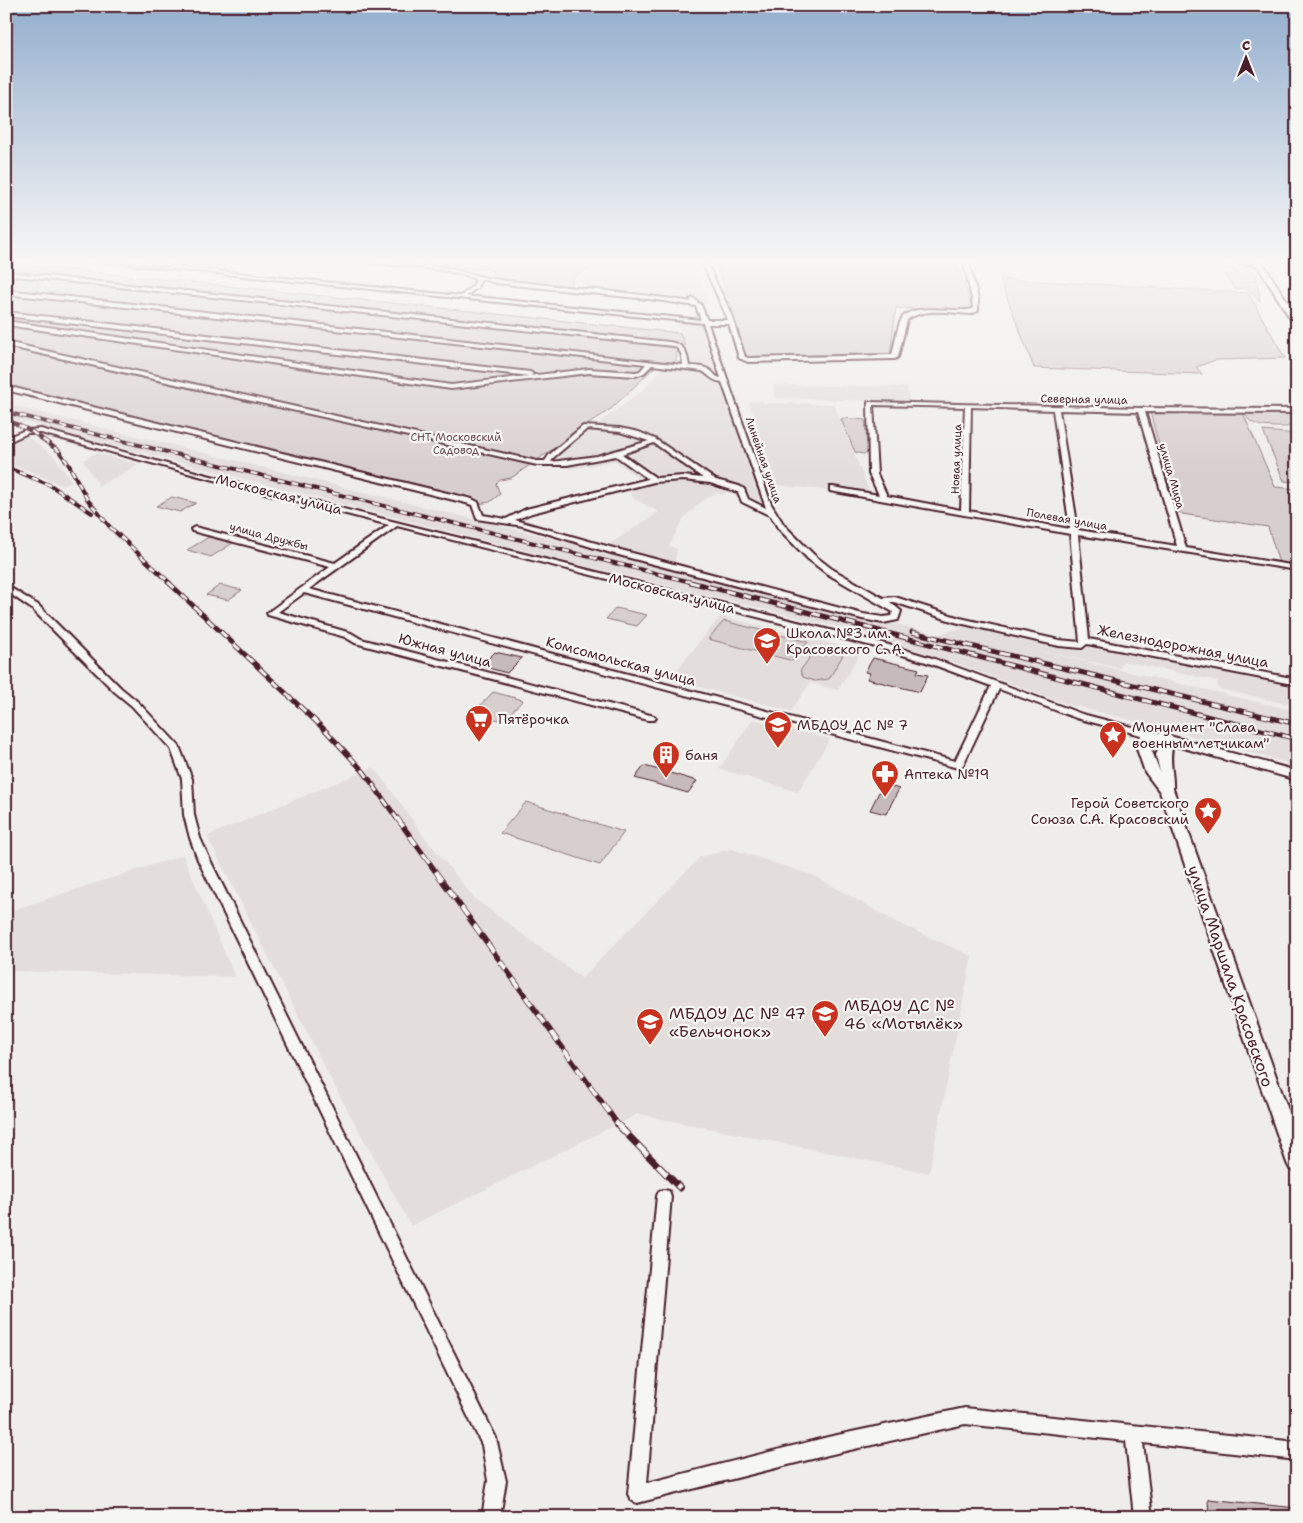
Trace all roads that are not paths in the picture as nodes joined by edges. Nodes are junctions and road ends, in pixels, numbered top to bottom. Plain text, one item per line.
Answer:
1 (62, 331) edge
2 (155, 331) edge
3 (361, 331) edge
4 (552, 331) edge
5 (708, 331) edge
6 (736, 331) edge
7 (901, 331) edge
8 (6, 344) edge
9 (651, 363) junction
10 (686, 367) junction
11 (546, 376) junction
12 (725, 381) junction
13 (6, 388) edge
14 (968, 405) junction
15 (1056, 408) junction
16 (1141, 410) junction
17 (1297, 411) edge
18 (6, 441) edge
19 (655, 441) junction
20 (617, 454) junction
21 (546, 463) junction
22 (654, 480) junction
23 (713, 482) junction
24 (833, 489) dead end
25 (884, 498) junction
26 (965, 512) junction
27 (772, 514) junction
28 (508, 521) junction
29 (395, 524) junction
30 (195, 528) dead end
31 (1074, 532) junction
32 (1182, 549) junction
33 (336, 566) junction
34 (1297, 568) edge
35 (6, 587) edge
36 (302, 590) junction
37 (887, 600) junction
38 (934, 613) junction
39 (897, 614) junction
40 (1085, 641) junction
41 (1297, 682) edge
42 (996, 686) junction
43 (651, 718) dead end
44 (1148, 734) junction
45 (1168, 740) junction
46 (1297, 776) edge
47 (1166, 789) junction
48 (1297, 1163) edge
49 (664, 1196) dead end
50 (1134, 1435) junction
51 (1297, 1451) edge
52 (491, 1517) edge
53 (1142, 1517) edge

1 - 11 street
2 - 11 street
3 - 9 street
4 - 10 street
5 - 12 street, Линейная улица
6 - 7 street
8 - 21 street
9 - 10 street
9 - 11 street
10 - 12 street
12 - 27 street, Линейная улица
13 - 28 street
14 - 15 street, Северная улица
14 - 25 street, Северная улица
14 - 26 street, Новая улица
15 - 16 street, Северная улица
15 - 31 street
16 - 17 street, Северная улица
16 - 32 street, улица Мира
18 - 29 street, Московская улица
19 - 20 street
19 - 21 street
19 - 23 street
20 - 21 street
20 - 22 street
22 - 23 street
22 - 28 street
23 - 27 street
24 - 25 street, Полевая улица
25 - 26 street, Полевая улица
26 - 31 street, Полевая улица
27 - 37 street, Линейная улица
28 - 39 street
29 - 33 street
29 - 42 street, Московская улица
30 - 33 street, улица Дружбы
31 - 32 street, Полевая улица
31 - 40 street
32 - 34 street, Полевая улица
33 - 36 street
35 - 52 street
36 - 42 street, Комсомольская улица
36 - 43 street, Южная улица
37 - 38 street, Железнодорожная улица
37 - 39 street
38 - 39 street
38 - 40 street, Железнодорожная улица
40 - 41 street, Железнодорожная улица
42 - 44 street, Московская улица
44 - 45 street, Московская улица
44 - 47 street, улица Маршала Красовского
45 - 46 street, Московская улица
45 - 47 street, улица Маршала Красовского
47 - 48 street, улица Маршала Красовского
49 - 50 street
50 - 51 street
50 - 53 street

